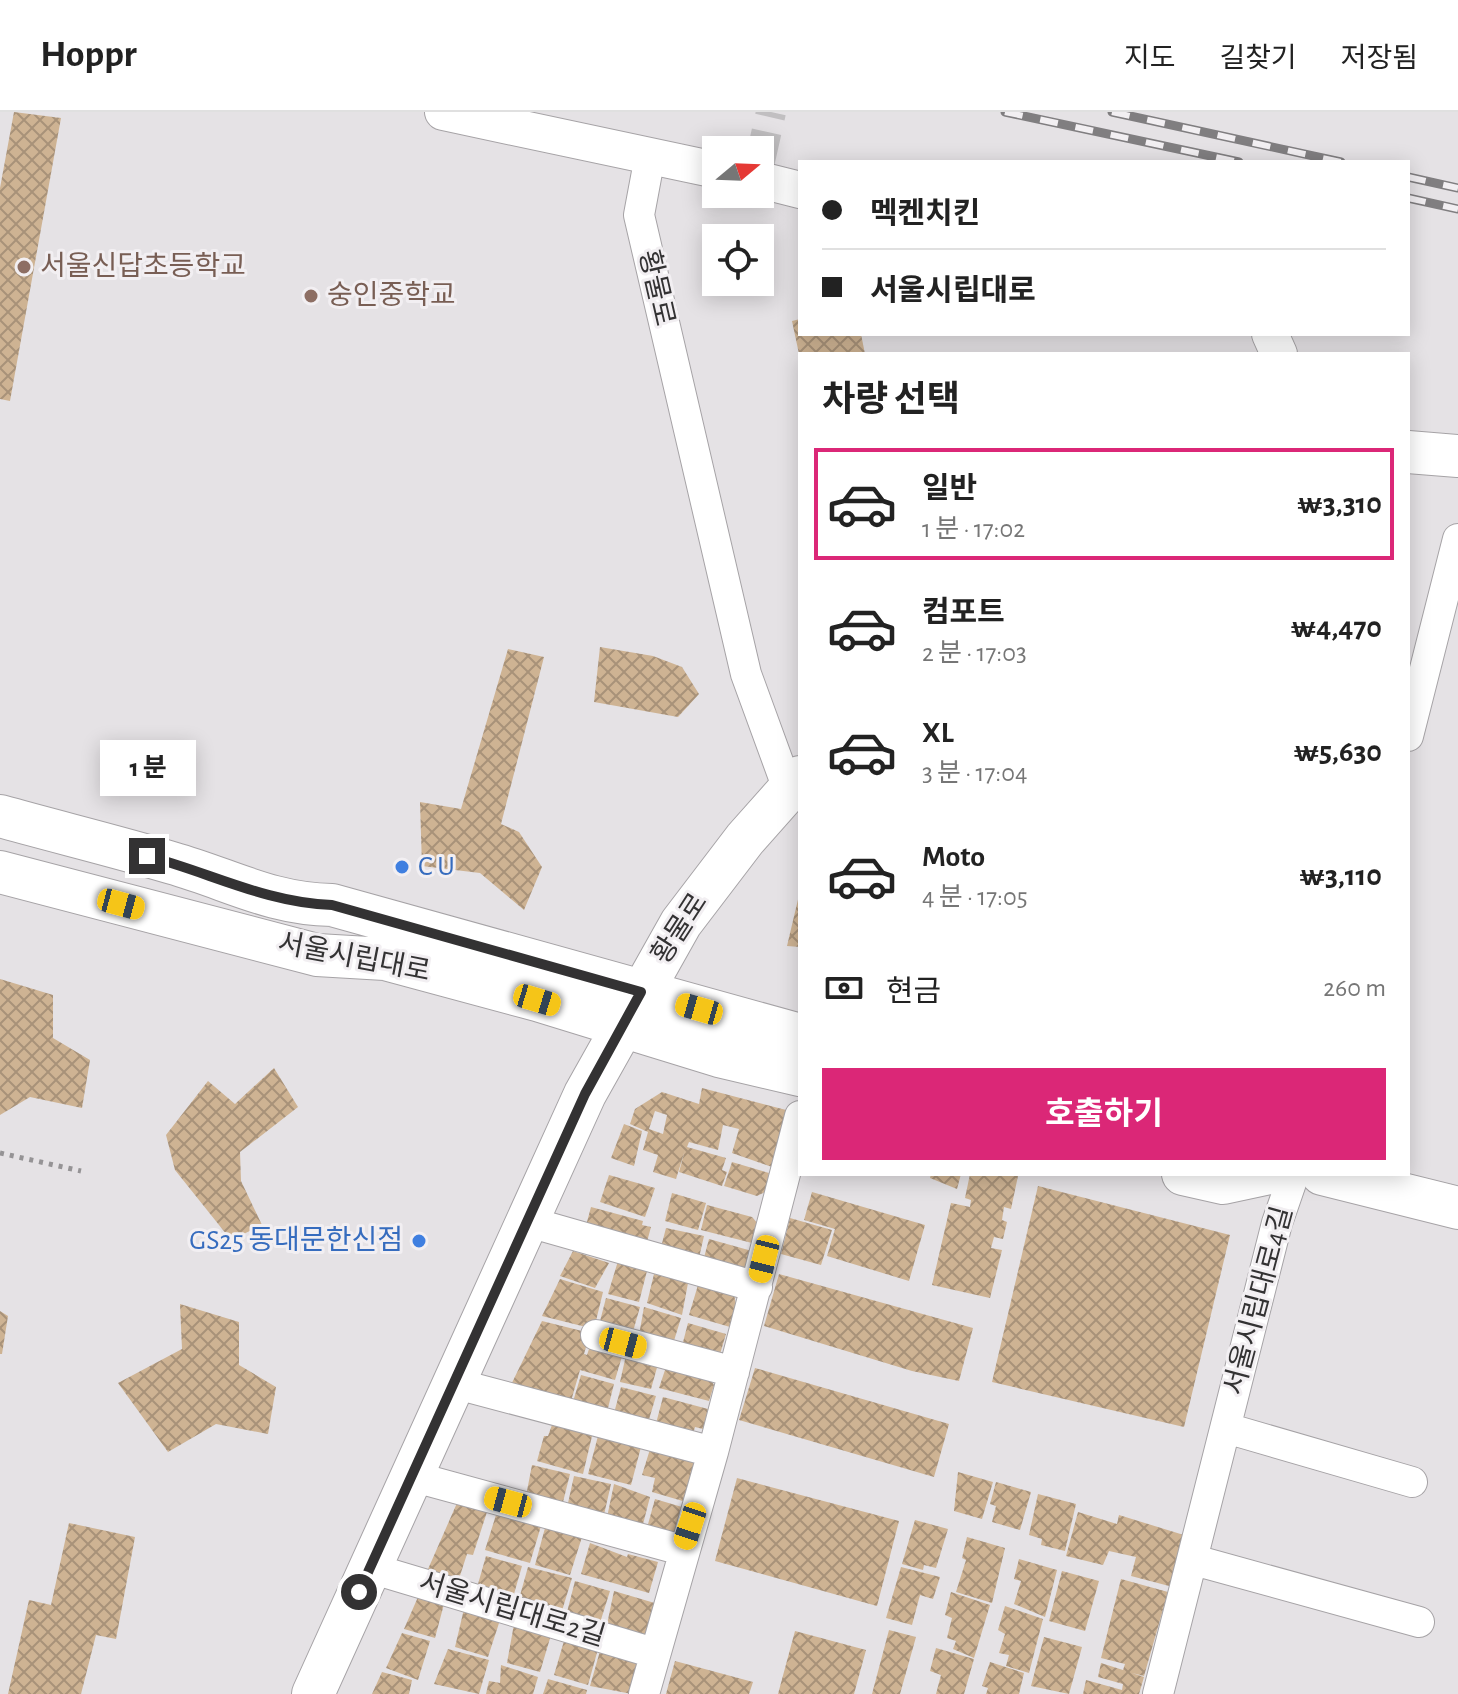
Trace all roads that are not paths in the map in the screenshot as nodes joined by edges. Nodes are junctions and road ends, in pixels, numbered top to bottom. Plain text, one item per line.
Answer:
1 (443, 112) edge
2 (650, 156) junction
3 (702, 167) edge
4 (774, 184) edge
5 (798, 190) edge
6 (1410, 452) edge
7 (1458, 456) edge
8 (1458, 539) edge
9 (1410, 728) edge
10 (794, 783) edge
11 (0, 816) edge
12 (0, 872) edge
13 (632, 1009) junction
14 (798, 1035) edge
15 (798, 1075) edge
16 (798, 1124) edge
17 (1192, 1176) edge
18 (1256, 1176) edge
19 (1293, 1176) edge
20 (1330, 1176) edge
21 (1458, 1208) edge
22 (529, 1222) junction
23 (757, 1287) junction
24 (596, 1335) dead end
25 (734, 1372) junction
26 (453, 1383) junction
27 (1226, 1428) junction
28 (713, 1452) junction
29 (411, 1476) junction
30 (1412, 1482) dead end
31 (682, 1550) junction
32 (1194, 1560) junction
33 (370, 1568) junction
34 (1419, 1622) dead end
35 (654, 1653) junction
36 (313, 1694) edge
37 (644, 1694) edge
38 (1158, 1694) edge

1 - 2 street
2 - 3 street
2 - 10 street, 황물로
4 - 5 street
6 - 7 main road
8 - 9 street
10 - 13 main road, 황물로
11 - 13 main road, 서울시립대로
12 - 13 main road, 서울시립대로
13 - 14 main road, 서울시립대로
13 - 15 main road, 서울시립대로
13 - 22 main road, 황물로
16 - 23 street
17 - 18 main road
19 - 27 street, 서울시립대로4길
20 - 21 main road
22 - 23 street
22 - 26 main road, 황물로
23 - 25 street
24 - 25 street
25 - 28 street
26 - 28 street
26 - 29 main road, 황물로
27 - 30 street, 서울시립대로4길
27 - 32 street, 서울시립대로4길
28 - 31 street
29 - 31 street
29 - 33 main road, 황물로
31 - 35 street
32 - 34 street
32 - 38 street, 서울시립대로4길
33 - 35 street, 서울시립대로2길
33 - 36 main road, 황물로
35 - 37 street

